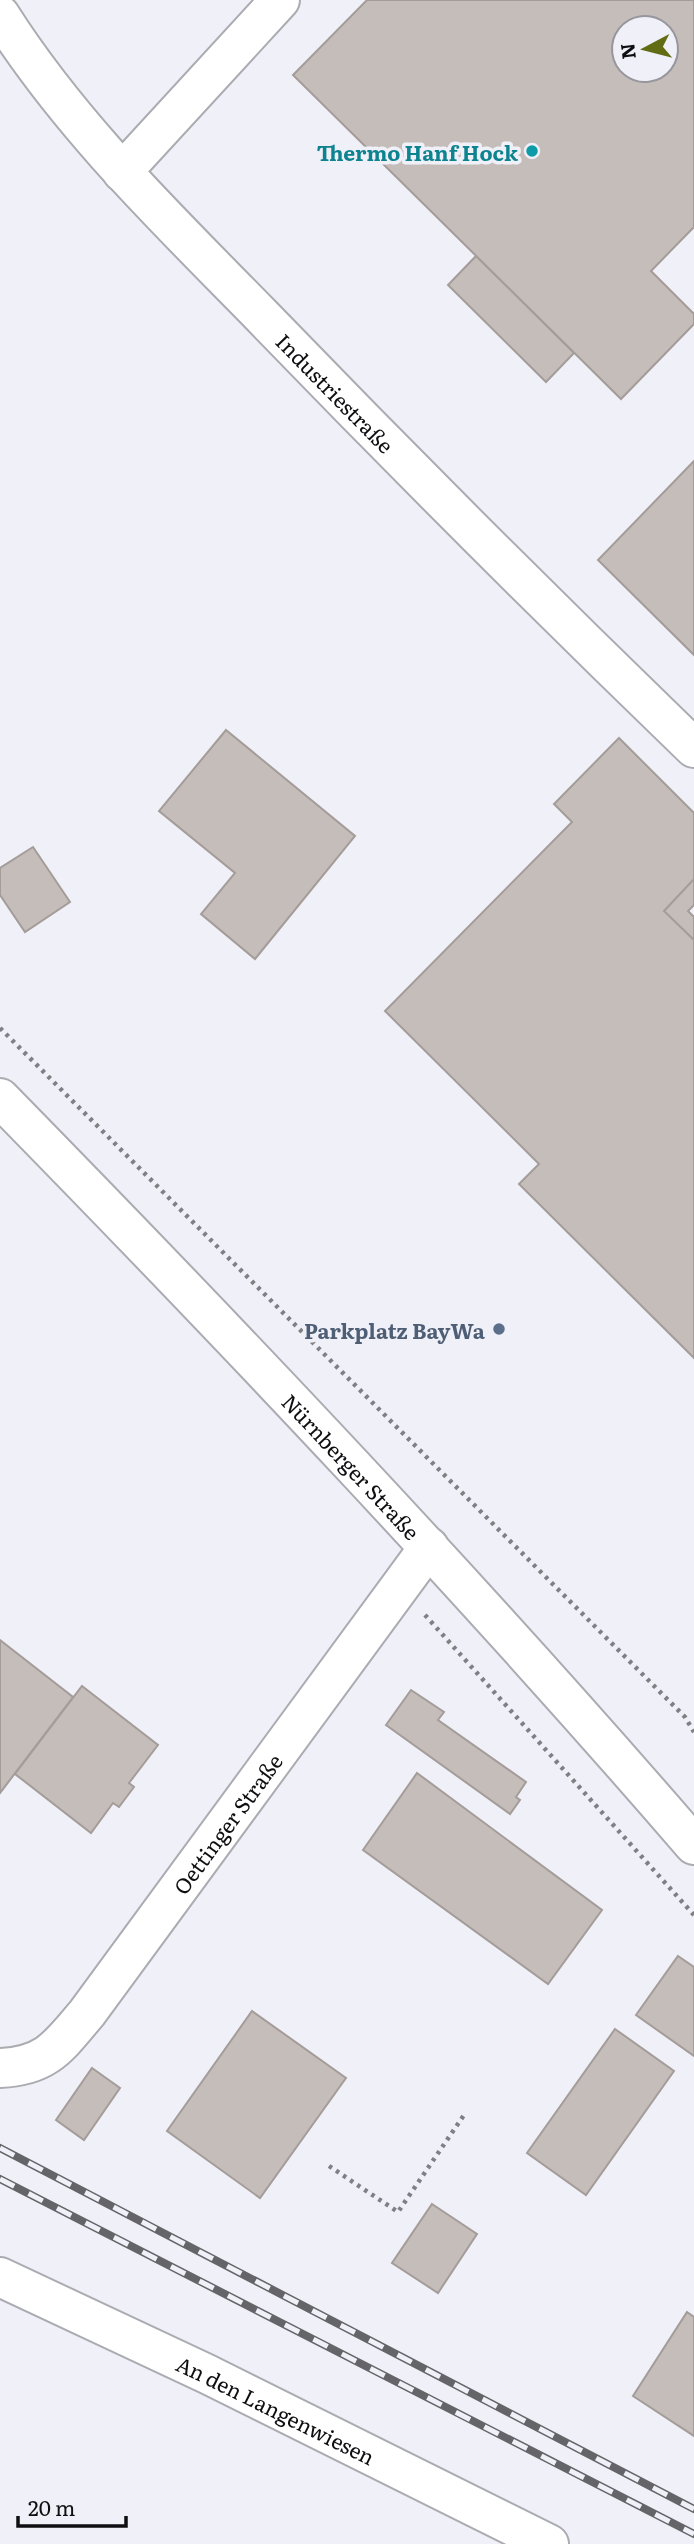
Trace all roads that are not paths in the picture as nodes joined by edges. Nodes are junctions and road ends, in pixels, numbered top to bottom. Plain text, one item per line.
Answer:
1 (280, 0) edge
2 (0, 15) edge
3 (122, 172) junction
4 (694, 748) edge
5 (0, 1098) edge
6 (429, 1547) junction
7 (694, 1845) edge
8 (0, 2068) edge
9 (0, 2277) edge
10 (549, 2544) edge

1 - 3 street
2 - 3 street, Industriestraße
3 - 4 street, Industriestraße
5 - 6 street, Nürnberger Straße
6 - 7 street, Nürnberger Straße
6 - 8 street, Oettinger Straße
9 - 10 street, An den Langenwiesen

